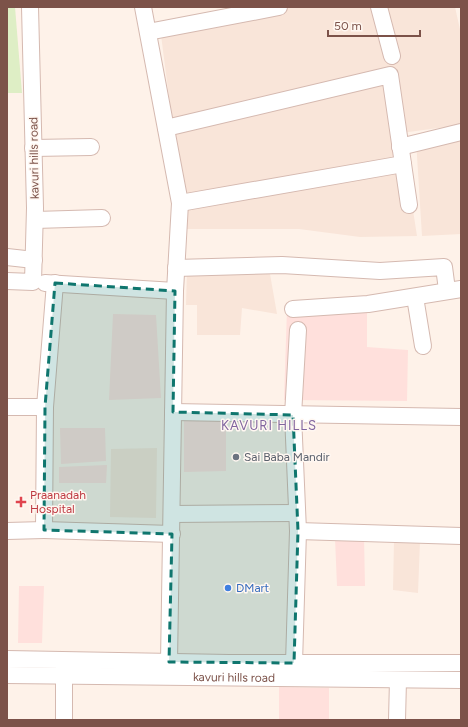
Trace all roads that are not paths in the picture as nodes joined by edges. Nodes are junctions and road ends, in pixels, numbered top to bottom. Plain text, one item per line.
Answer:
1 (30, 7) edge
2 (143, 7) edge
3 (279, 7) edge
4 (379, 7) edge
5 (148, 32) junction
6 (392, 56) dead end
7 (166, 128) junction
8 (461, 132) edge
9 (91, 147) dead end
10 (400, 147) junction
11 (33, 148) junction
12 (403, 164) junction
13 (180, 203) junction
14 (409, 205) dead end
15 (102, 218) dead end
16 (35, 220) junction
17 (7, 258) edge
18 (34, 260) junction
19 (176, 268) junction
20 (7, 282) edge
21 (33, 282) junction
22 (55, 283) junction
23 (454, 289) edge
24 (175, 292) junction
25 (415, 297) junction
26 (293, 309) dead end
27 (298, 330) dead end
28 (423, 346) dead end
29 (45, 407) junction
30 (7, 408) edge
31 (173, 412) junction
32 (293, 415) junction
33 (461, 417) edge
34 (297, 513) junction
35 (172, 514) junction
36 (44, 530) junction
37 (7, 531) edge
38 (298, 531) junction
39 (172, 534) junction
40 (461, 536) edge
41 (7, 659) edge
42 (64, 660) junction
43 (169, 662) junction
44 (294, 662) junction
45 (461, 663) edge
46 (7, 675) edge
47 (64, 676) junction
48 (398, 680) junction
49 (461, 680) edge
50 (64, 720) edge
51 (397, 720) edge

1 - 11 street, kavuri hills road
2 - 5 street
3 - 5 street
4 - 6 street
5 - 7 street
7 - 10 street
7 - 13 street
8 - 10 street
9 - 11 street
10 - 12 street
11 - 16 street, kavuri hills road
12 - 13 street
12 - 14 street
13 - 19 street
15 - 16 street
16 - 18 street, kavuri hills road
17 - 18 street
18 - 21 street, kavuri hills road
19 - 23 street
19 - 24 street
20 - 21 street
21 - 22 street
22 - 24 street
22 - 29 street
23 - 25 street
24 - 31 street
25 - 26 street
25 - 28 street
27 - 32 street
29 - 30 street
29 - 36 street
31 - 32 street
31 - 35 street
32 - 33 street
32 - 34 street
34 - 35 street
34 - 38 street
35 - 39 street
36 - 37 street
36 - 39 street
38 - 40 street
38 - 44 street
39 - 43 street
41 - 42 street, kavuri hills road
42 - 43 street, kavuri hills road
42 - 47 street
43 - 44 street, kavuri hills road
44 - 45 street, kavuri hills road
46 - 47 street, kavuri hills road
47 - 48 street, kavuri hills road
47 - 50 street
48 - 49 street, kavuri hills road
48 - 51 street

